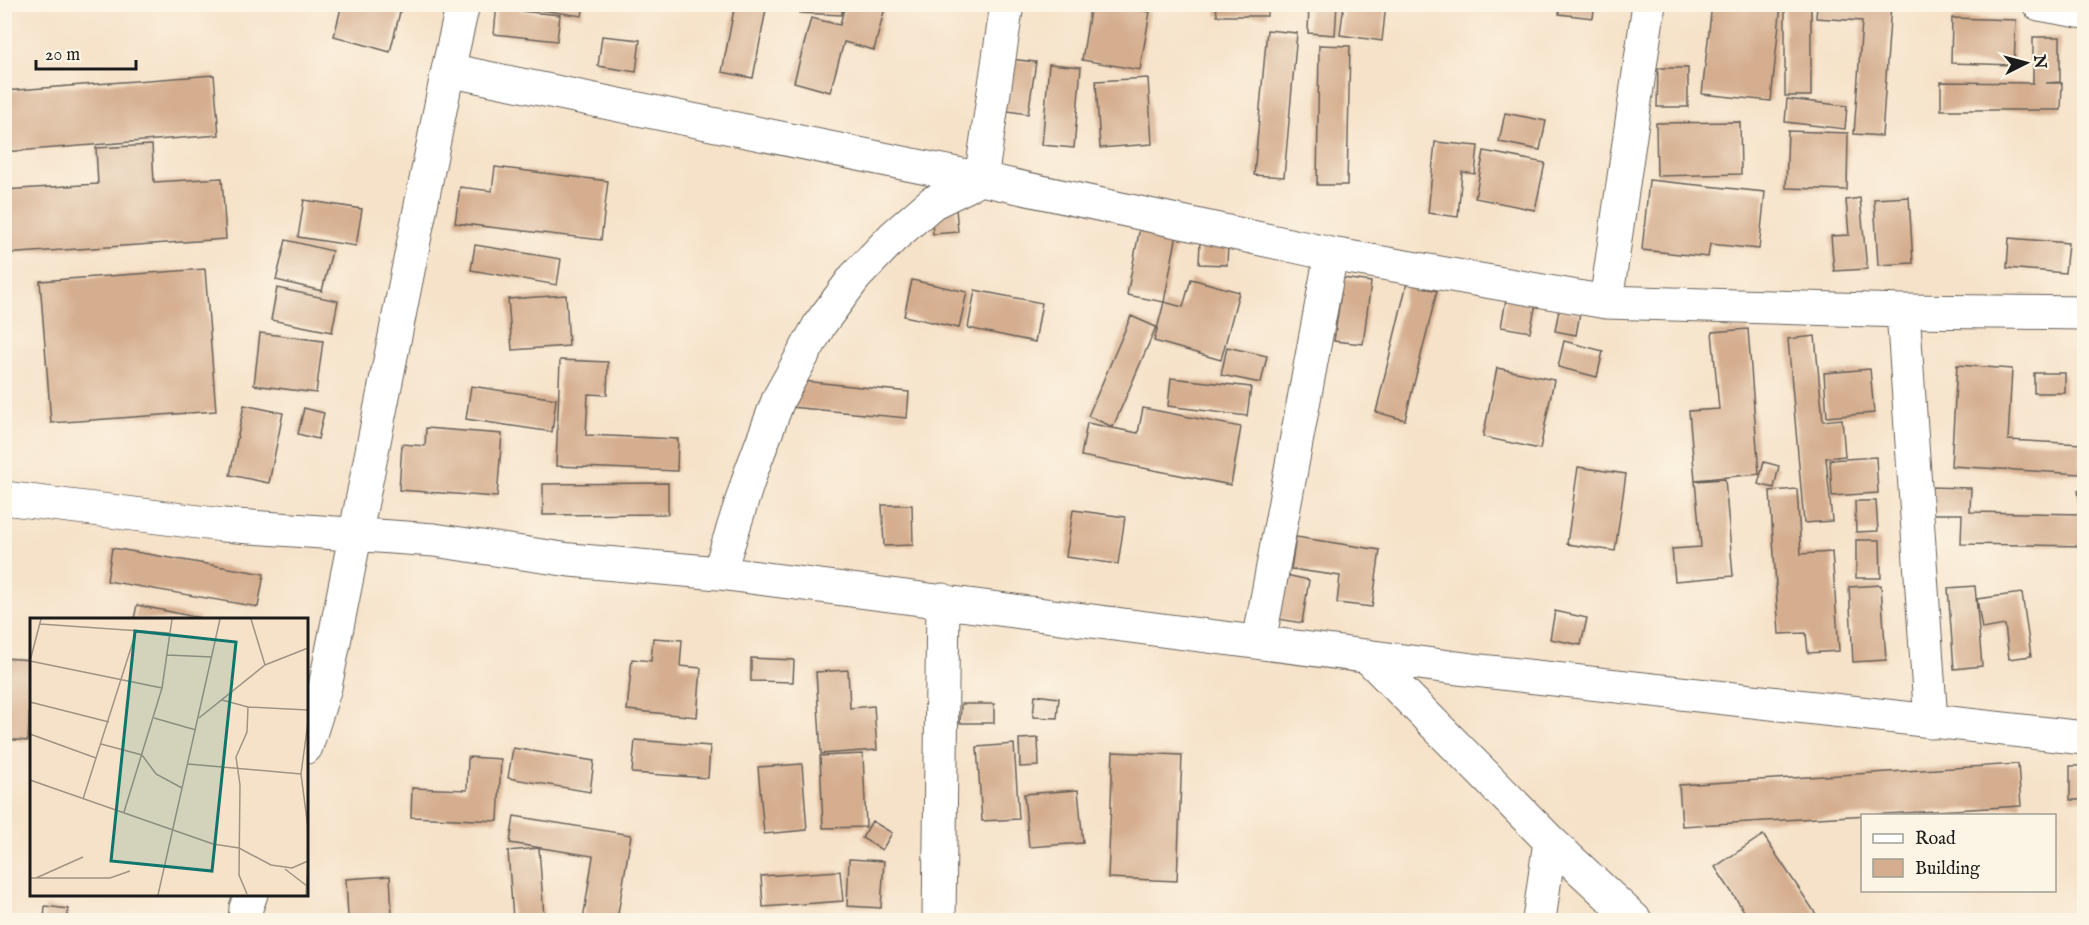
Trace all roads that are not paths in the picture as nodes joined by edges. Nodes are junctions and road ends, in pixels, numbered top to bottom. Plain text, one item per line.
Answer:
1 (463, 4) edge
2 (1007, 4) edge
3 (1649, 4) edge
4 (2039, 4) edge
5 (2085, 12) edge
6 (448, 70) junction
7 (981, 179) junction
8 (1331, 254) junction
9 (1606, 302) junction
10 (1903, 310) junction
11 (2085, 313) edge
12 (4, 498) edge
13 (354, 535) junction
14 (719, 573) junction
15 (943, 600) junction
16 (1259, 642) junction
17 (1367, 656) junction
18 (1931, 722) junction
19 (2085, 738) edge
20 (308, 741) edge
21 (1550, 841) junction
22 (251, 895) edge
23 (245, 921) edge
24 (939, 921) edge
25 (1539, 921) edge
26 (1635, 921) edge

1 - 6 street
2 - 7 street
3 - 9 street
4 - 5 street
6 - 7 street
6 - 13 street
7 - 8 street
7 - 14 street
8 - 9 street
8 - 16 street
9 - 10 street
10 - 11 street
10 - 18 street
12 - 13 street
13 - 14 street
13 - 20 street
14 - 15 street
15 - 16 street
15 - 24 street
16 - 17 street
17 - 18 street
17 - 21 street
18 - 19 street
21 - 25 street
21 - 26 street
22 - 23 street

